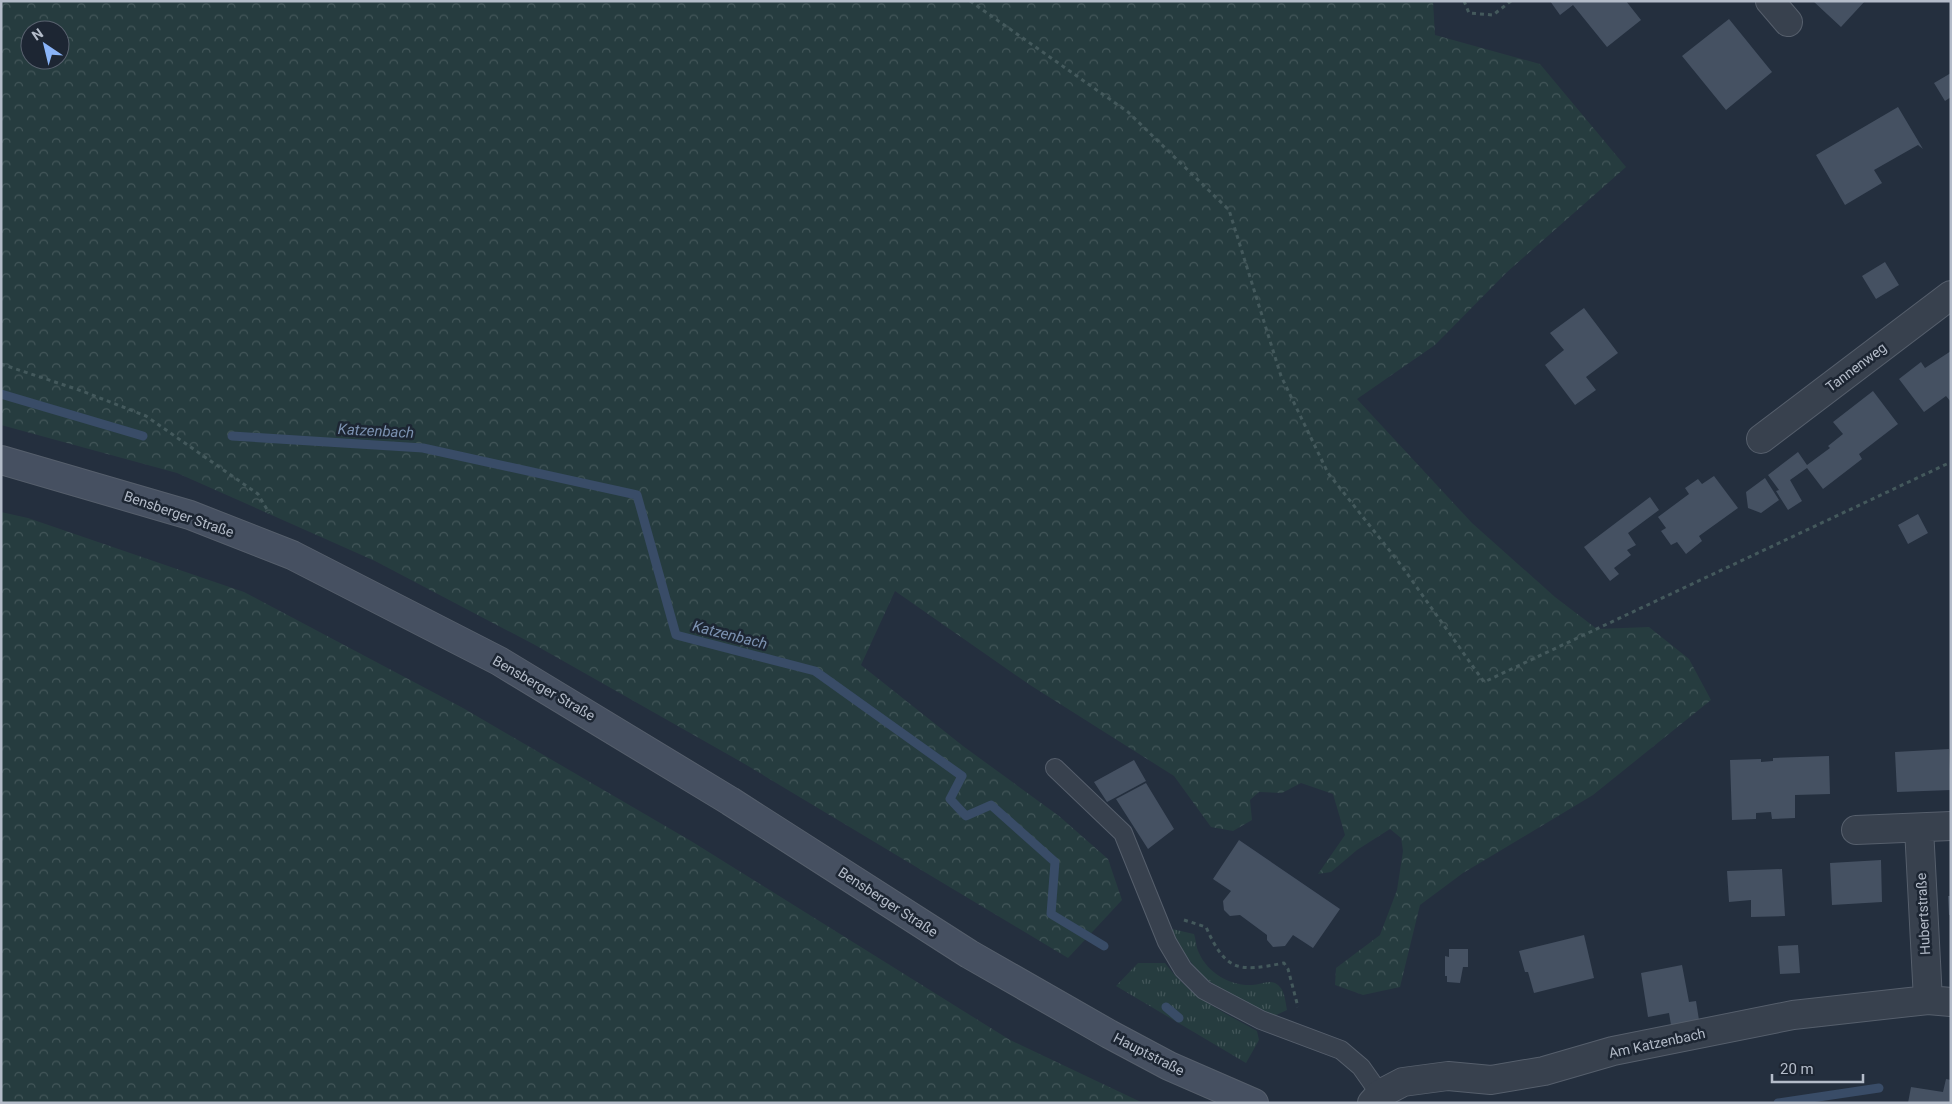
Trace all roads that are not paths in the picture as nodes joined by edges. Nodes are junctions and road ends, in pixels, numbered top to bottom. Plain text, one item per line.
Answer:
1 (1770, 1) edge
2 (1788, 22) dead end
3 (1951, 295) edge
4 (1761, 439) dead end
5 (1, 460) edge
6 (1055, 768) dead end
7 (1951, 826) edge
8 (1919, 828) junction
9 (1856, 830) dead end
10 (1047, 999) joint
11 (1939, 1001) edge
12 (1376, 1098) edge
13 (1254, 1103) edge

1 - 2 street
3 - 4 street, Tannenweg
5 - 10 main road, Bensberger Straße
6 - 12 lane
7 - 8 street
8 - 9 street
8 - 11 street, Hubertstraße
10 - 13 main road, Hauptstraße
11 - 12 street, Am Katzenbach

